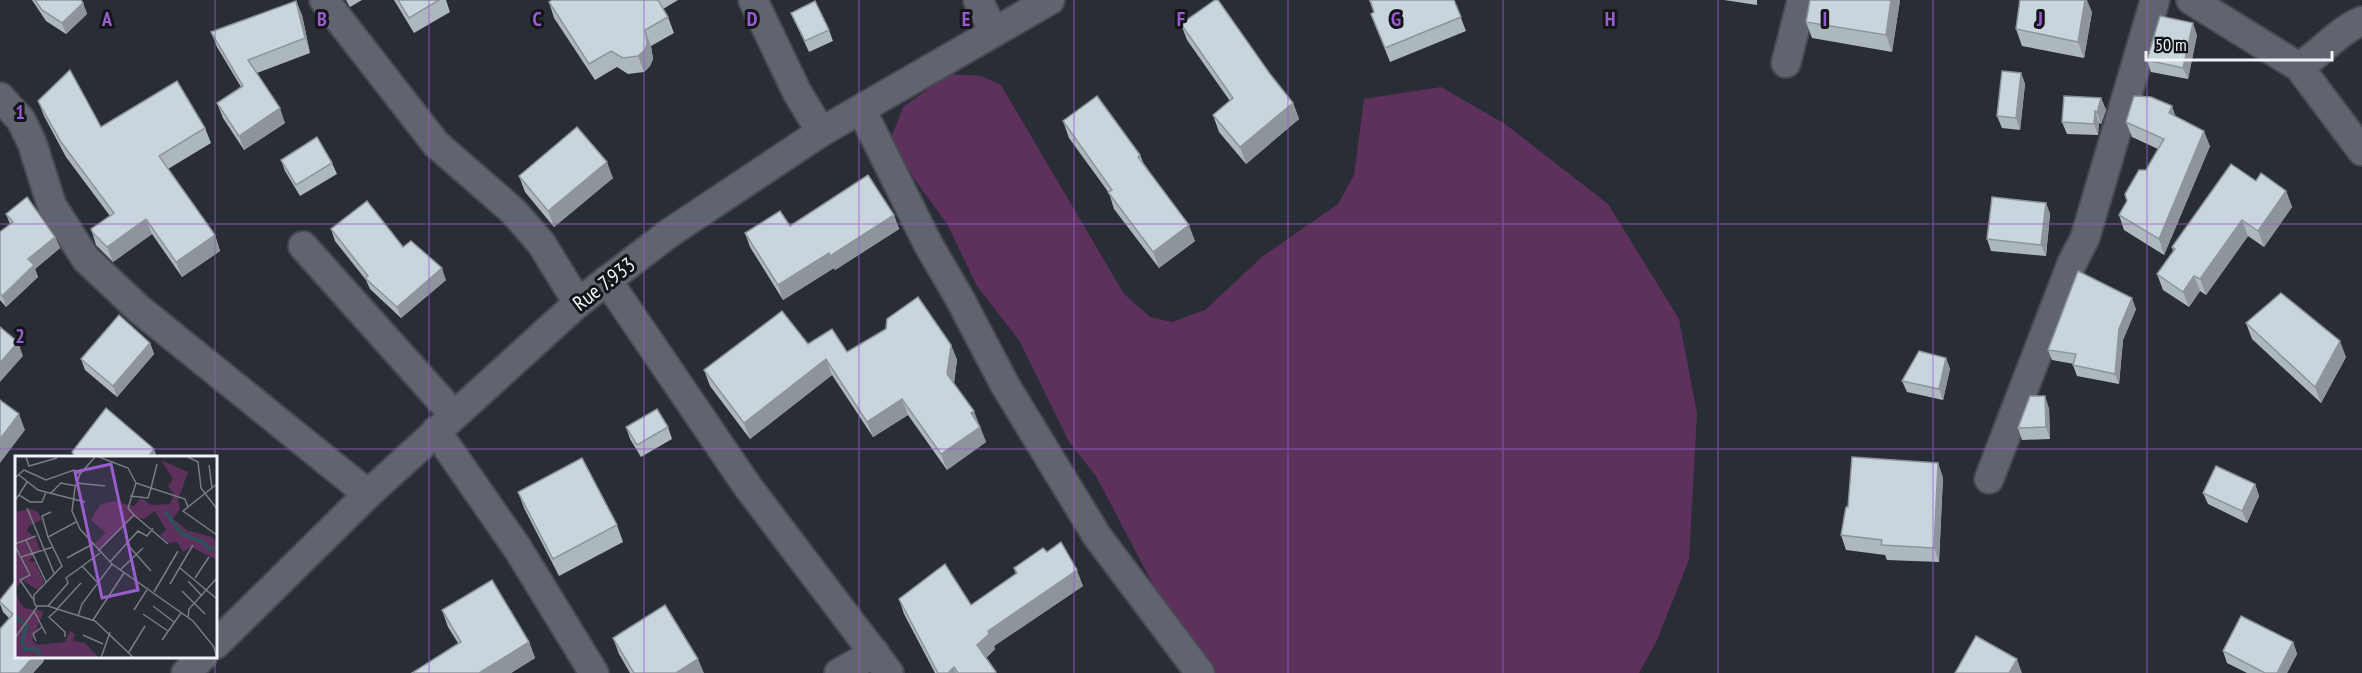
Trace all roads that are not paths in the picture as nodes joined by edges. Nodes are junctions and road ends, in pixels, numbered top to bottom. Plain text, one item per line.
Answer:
1 (324, 0) edge
2 (753, 0) edge
3 (978, 0) edge
4 (1050, 0) edge
5 (1802, 0) edge
6 (2155, 0) edge
7 (2191, 0) edge
8 (2362, 21) edge
9 (994, 32) junction
10 (1786, 63) dead end
11 (2298, 67) junction
12 (0, 97) edge
13 (861, 109) junction
14 (821, 132) junction
15 (2362, 151) edge
16 (303, 246) dead end
17 (608, 280) junction
18 (578, 303) junction
19 (445, 423) junction
20 (1989, 479) dead end
21 (368, 494) junction
22 (218, 642) edge
23 (202, 658) edge
24 (882, 663) edge
25 (186, 673) edge
26 (594, 673) edge
27 (839, 673) edge
28 (1200, 673) edge

1 - 18 street
2 - 14 street
3 - 9 street
4 - 9 street, Rue 7.933
5 - 10 street
6 - 20 street
7 - 11 street
8 - 11 street
9 - 13 street, Rue 7.933
11 - 15 street
12 - 21 street
13 - 14 street, Rue 7.933
13 - 28 street
14 - 17 street, Rue 7.933
16 - 19 street
17 - 18 street, Rue 7.933
17 - 24 street
18 - 19 street, Rue 7.933
19 - 21 street, Rue 7.933
19 - 26 street
21 - 22 street, Rue 7.933
23 - 25 street
24 - 27 street

